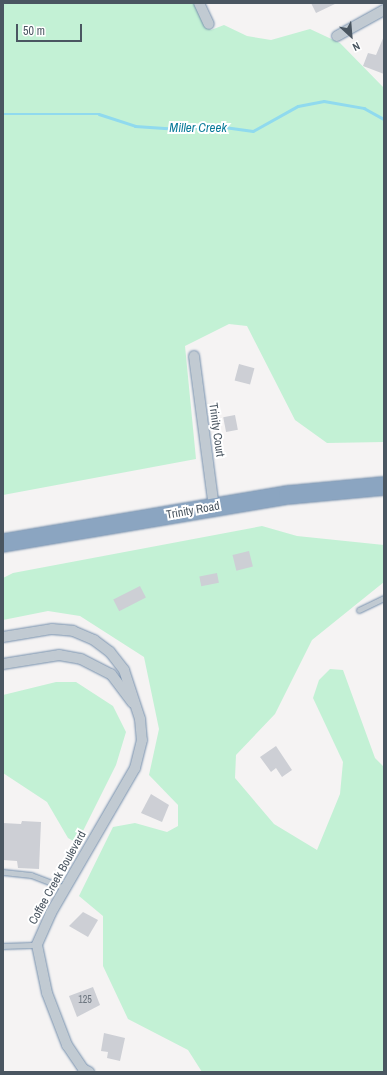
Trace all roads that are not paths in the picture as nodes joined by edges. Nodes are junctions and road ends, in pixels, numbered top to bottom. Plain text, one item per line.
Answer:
1 (199, 3) edge
2 (384, 10) edge
3 (209, 24) dead end
4 (337, 36) dead end
5 (194, 356) dead end
6 (384, 486) edge
7 (214, 507) junction
8 (3, 543) edge
9 (384, 598) edge
10 (359, 610) dead end
11 (3, 637) edge
12 (3, 664) edge
13 (140, 717) junction
14 (3, 872) edge
15 (65, 888) junction
16 (37, 945) junction
17 (3, 946) edge
18 (84, 1071) edge

1 - 3 street
2 - 4 street
5 - 7 street, Trinity Court
6 - 7 highway, Trinity Road
7 - 8 highway, Trinity Road
9 - 10 lane
11 - 13 street, Coffee Creek Boulevard
12 - 13 street, Coffee Creek Boulevard
13 - 15 street, Coffee Creek Boulevard
14 - 15 lane
15 - 16 street, Coffee Creek Boulevard
16 - 17 lane
16 - 18 street

